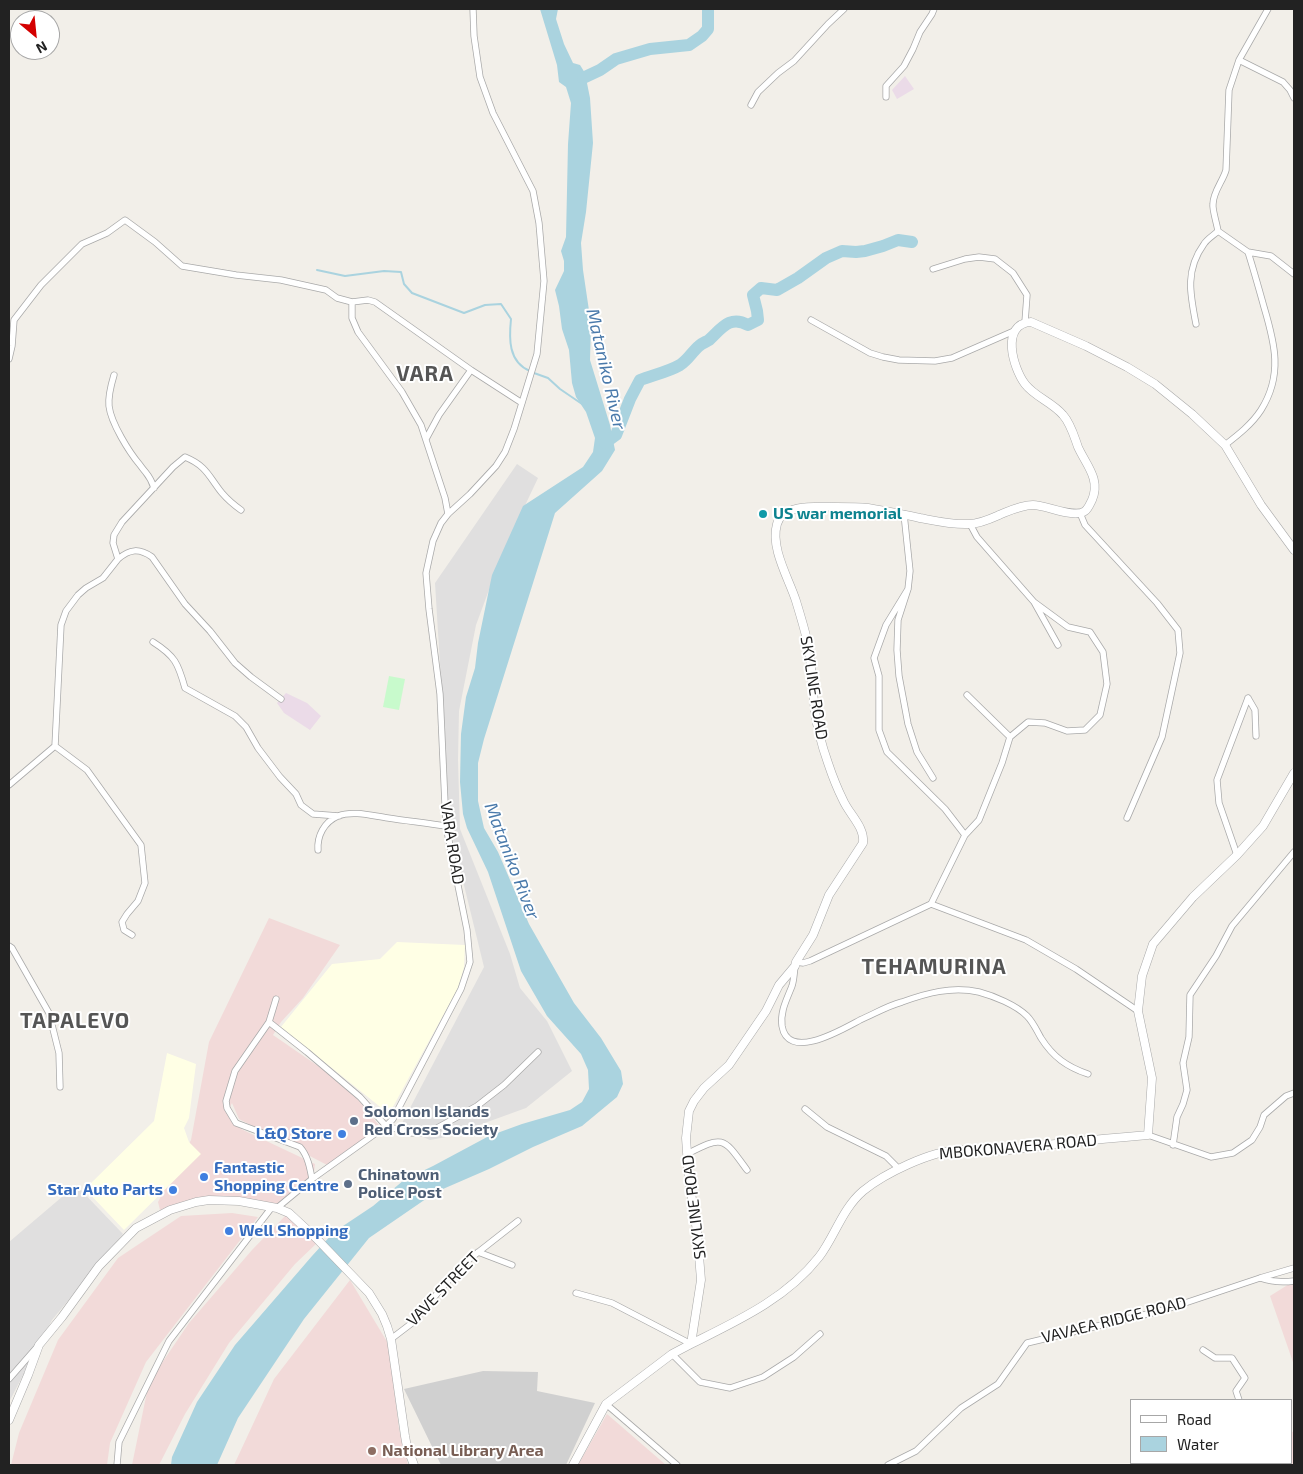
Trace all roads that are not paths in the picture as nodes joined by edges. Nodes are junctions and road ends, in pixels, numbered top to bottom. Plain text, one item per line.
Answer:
1 (473, 9) edge
2 (844, 9) edge
3 (934, 9) edge
4 (1268, 9) edge
5 (1239, 60) junction
6 (886, 97) dead end
7 (1294, 98) edge
8 (751, 105) dead end
9 (1218, 231) junction
10 (1248, 252) junction
11 (933, 269) dead end
12 (1294, 274) edge
13 (352, 302) junction
14 (811, 320) dead end
15 (1025, 322) junction
16 (1196, 324) dead end
17 (1014, 332) junction
18 (9, 359) edge
19 (471, 370) junction
20 (114, 375) dead end
21 (522, 403) junction
22 (426, 439) junction
23 (1225, 445) junction
24 (154, 488) junction
25 (241, 510) dead end
26 (1080, 513) junction
27 (448, 514) junction
28 (904, 514) junction
29 (970, 524) junction
30 (1294, 550) edge
31 (118, 559) junction
32 (908, 589) junction
33 (1034, 602) junction
34 (153, 642) dead end
35 (1058, 645) dead end
36 (967, 695) dead end
37 (281, 699) dead end
38 (1256, 736) dead end
39 (1010, 737) junction
40 (55, 746) junction
41 (1294, 774) edge
42 (933, 778) dead end
43 (9, 785) edge
44 (339, 816) junction
45 (1127, 818) dead end
46 (446, 826) junction
47 (965, 835) junction
48 (318, 850) dead end
49 (1294, 852) edge
50 (1237, 856) junction
51 (931, 904) junction
52 (132, 935) dead end
53 (9, 946) edge
54 (795, 964) junction
55 (276, 999) dead end
56 (1138, 1011) junction
57 (270, 1022) junction
58 (538, 1052) dead end
59 (1088, 1074) dead end
60 (60, 1087) dead end
61 (1294, 1093) edge
62 (805, 1109) dead end
63 (386, 1126) junction
64 (1148, 1135) junction
65 (1173, 1145) junction
66 (687, 1154) junction
67 (899, 1169) junction
68 (747, 1170) dead end
69 (312, 1179) junction
70 (274, 1208) junction
71 (518, 1221) dead end
72 (478, 1252) junction
73 (512, 1265) dead end
74 (1294, 1268) edge
75 (1260, 1278) junction
76 (1294, 1281) edge
77 (576, 1293) dead end
78 (820, 1334) dead end
79 (391, 1338) junction
80 (691, 1344) junction
81 (39, 1345) junction
82 (1203, 1350) dead end
83 (672, 1354) junction
84 (9, 1379) edge
85 (1239, 1399) edge
86 (606, 1404) junction
87 (9, 1420) edge
88 (117, 1465) edge
89 (414, 1465) edge
90 (573, 1465) edge
91 (677, 1465) edge
92 (888, 1465) edge

1 - 21 street, VARA ROAD
2 - 8 street
3 - 6 street
4 - 5 street
5 - 7 street
5 - 9 street
9 - 10 street
9 - 16 street
10 - 12 street
10 - 23 street
11 - 15 street
13 - 18 street
13 - 19 street
13 - 22 street
14 - 17 street
15 - 17 street
15 - 23 street
17 - 26 street
19 - 21 street
19 - 22 street
20 - 24 street
21 - 27 street, VARA ROAD
22 - 27 street
23 - 30 street
24 - 25 street
24 - 31 street
26 - 29 street, SKYLINE ROAD
26 - 45 street
27 - 46 street, VARA ROAD
28 - 29 street, SKYLINE ROAD
28 - 32 street
28 - 54 street, SKYLINE ROAD
29 - 33 street
31 - 37 street
31 - 40 street
32 - 42 street
32 - 47 street
33 - 35 street
33 - 39 street
34 - 44 street
36 - 39 street
38 - 50 street
39 - 47 street
40 - 43 street
40 - 52 street
41 - 50 street
44 - 46 street
44 - 48 street
46 - 63 street, VARA ROAD
47 - 51 street
49 - 65 street
50 - 56 street
51 - 54 street
51 - 56 street
53 - 60 street
54 - 59 street
54 - 66 street, SKYLINE ROAD
55 - 57 street
56 - 64 street
57 - 63 street
57 - 69 street
58 - 63 street
61 - 65 street
62 - 67 street
63 - 69 street, VARA ROAD
64 - 65 street
64 - 67 street, MBOKONAVERA ROAD
66 - 68 street
66 - 80 street, SKYLINE ROAD
67 - 80 street, MBOKONAVERA ROAD
69 - 70 street, VARA ROAD
70 - 79 street
70 - 81 street
70 - 88 street, VARA ROAD
71 - 72 street, VAVE STREET
72 - 73 street
72 - 79 street, VAVE STREET
74 - 75 street, VAVAEA RIDGE ROAD
75 - 76 street
75 - 92 street, VAVAEA RIDGE ROAD
77 - 80 street
78 - 83 street
79 - 89 street
80 - 83 street
81 - 84 street
81 - 87 street
82 - 85 street
83 - 86 street
86 - 90 street
86 - 91 street

